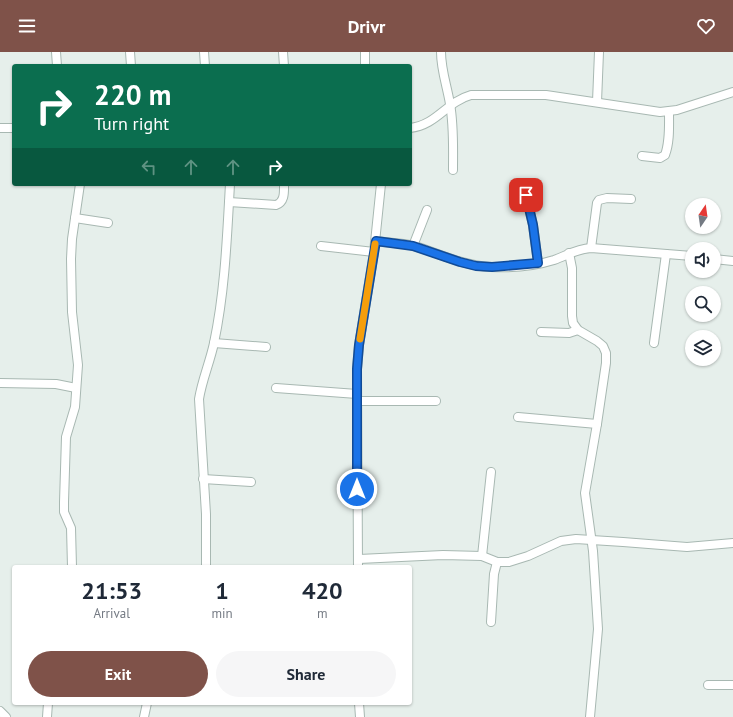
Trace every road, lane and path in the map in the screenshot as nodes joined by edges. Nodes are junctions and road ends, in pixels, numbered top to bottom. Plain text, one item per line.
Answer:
1 (56, 52) edge
2 (130, 52) edge
3 (204, 52) edge
4 (283, 52) edge
5 (364, 52) edge
6 (440, 52) edge
7 (599, 52) edge
8 (57, 64) edge
9 (131, 64) edge
10 (205, 64) edge
11 (284, 64) edge
12 (365, 64) edge
13 (733, 92) edge
14 (597, 102) junction
15 (450, 105) junction
16 (669, 112) junction
17 (0, 128) edge
18 (12, 128) edge
19 (412, 128) edge
20 (642, 156) dead end
21 (453, 170) dead end
22 (80, 186) edge
23 (230, 186) edge
24 (284, 186) edge
25 (381, 186) edge
26 (526, 195) dead end
27 (631, 199) dead end
28 (229, 202) junction
29 (427, 210) dead end
30 (75, 218) junction
31 (108, 223) dead end
32 (376, 241) junction
33 (321, 246) dead end
34 (413, 246) junction
35 (591, 248) junction
36 (374, 252) junction
37 (569, 253) junction
38 (666, 254) junction
39 (685, 255) edge
40 (721, 260) edge
41 (733, 261) edge
42 (538, 263) junction
43 (578, 330) junction
44 (541, 332) dead end
45 (214, 343) junction
46 (654, 343) dead end
47 (266, 347) dead end
48 (0, 383) edge
49 (76, 388) junction
50 (276, 388) dead end
51 (357, 397) junction
52 (436, 401) dead end
53 (518, 417) dead end
54 (597, 424) junction
55 (490, 472) dead end
56 (204, 479) junction
57 (251, 482) dead end
58 (591, 540) junction
59 (733, 543) edge
60 (482, 556) junction
61 (497, 562) junction
62 (358, 563) edge
63 (72, 565) edge
64 (206, 565) edge
65 (492, 622) dead end
66 (708, 685) dead end
67 (733, 685) edge
68 (48, 705) edge
69 (146, 705) edge
70 (358, 705) edge
71 (0, 711) edge
72 (6, 717) edge
73 (47, 717) edge
74 (144, 717) edge
75 (360, 717) edge
76 (590, 717) edge

1 - 8 street
2 - 9 street
3 - 10 street
4 - 11 street
5 - 12 street
6 - 15 street
7 - 14 street
13 - 16 street
14 - 15 street
14 - 16 street
15 - 19 street
15 - 21 street
16 - 20 street
17 - 18 street
22 - 30 street
23 - 28 street
24 - 28 street
25 - 32 street
26 - 42 street
27 - 35 street
28 - 45 street
29 - 34 street
30 - 31 street
30 - 49 street
32 - 34 street
32 - 36 street
33 - 36 street
34 - 42 street
35 - 37 street
35 - 38 street
36 - 51 street
37 - 42 street
37 - 43 street
38 - 39 street
38 - 46 street
40 - 41 street
43 - 44 street
43 - 54 street
45 - 47 street
45 - 56 street
48 - 49 street
49 - 63 street
50 - 51 street
51 - 52 street
51 - 62 street
53 - 54 street
54 - 58 street
55 - 60 street
56 - 57 street
56 - 64 street
58 - 59 street
58 - 61 street
58 - 76 street
60 - 61 street
60 - 62 street
61 - 65 street
66 - 67 street
68 - 73 street
69 - 74 street
70 - 75 street
71 - 72 street

